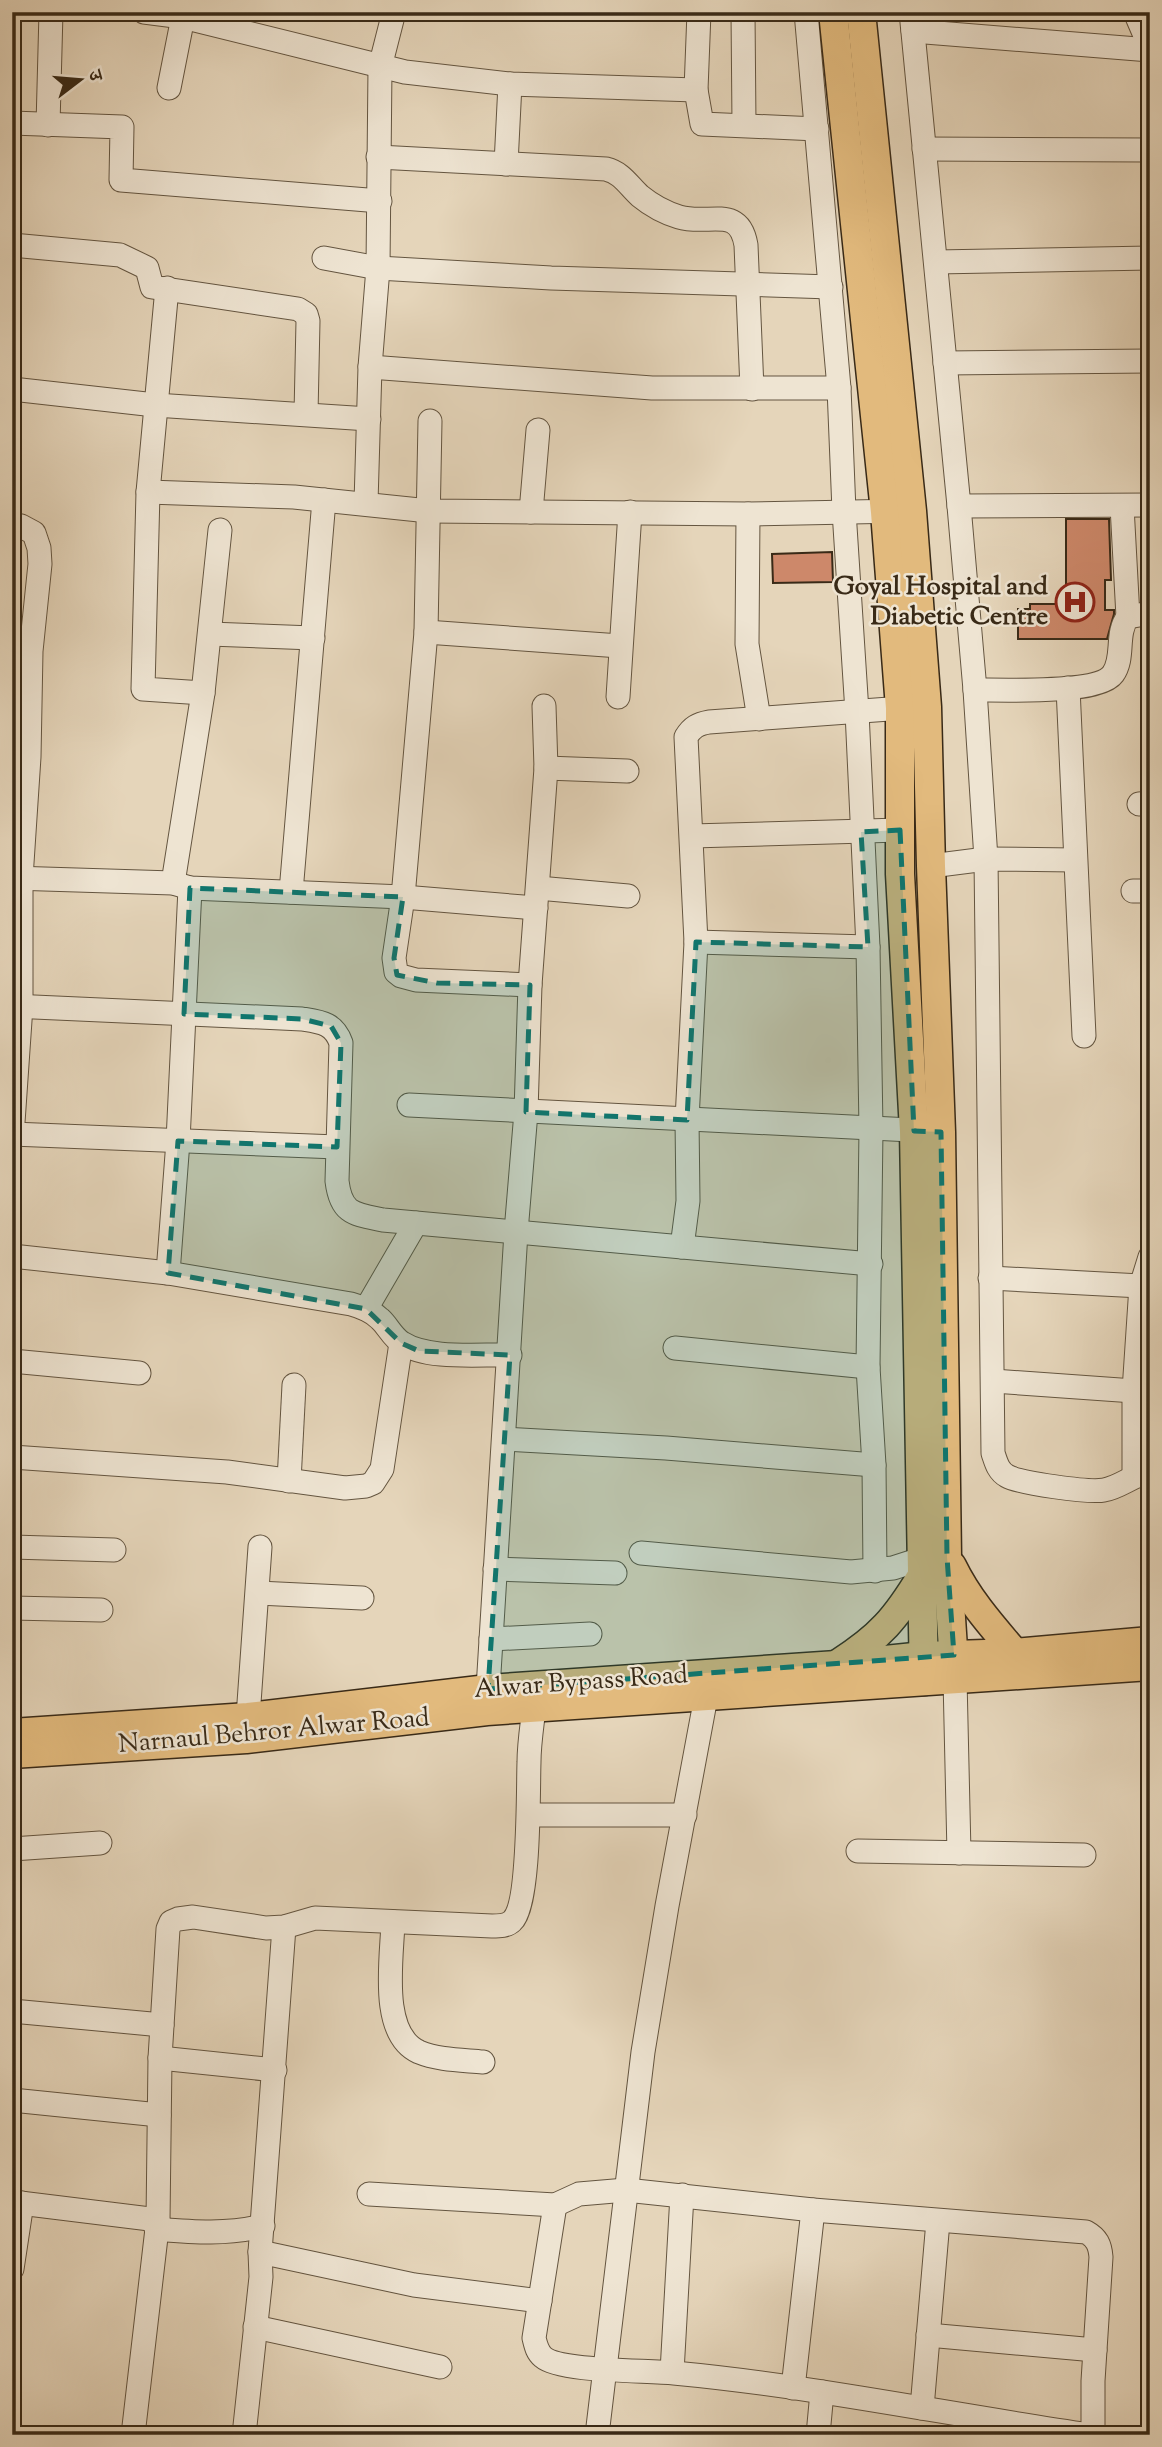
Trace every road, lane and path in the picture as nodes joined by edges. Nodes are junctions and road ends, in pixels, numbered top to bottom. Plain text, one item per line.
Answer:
1 (51, 12) edge
2 (144, 12) edge
3 (394, 12) edge
4 (699, 12) edge
5 (743, 12) edge
6 (806, 12) edge
7 (834, 12) edge
8 (861, 12) edge
9 (1135, 12) edge
10 (183, 14) edge
11 (912, 22) edge
12 (1150, 48) edge
13 (380, 67) junction
14 (510, 84) junction
15 (169, 88) dead end
16 (696, 90) junction
17 (12, 123) edge
18 (48, 125) junction
19 (744, 125) junction
20 (817, 130) junction
21 (924, 149) junction
22 (1150, 150) edge
23 (378, 158) junction
24 (506, 164) junction
25 (380, 201) junction
26 (12, 245) edge
27 (324, 258) dead end
28 (1150, 258) edge
29 (936, 262) junction
30 (379, 268) junction
31 (748, 284) junction
32 (831, 287) junction
33 (167, 288) junction
34 (1150, 361) edge
35 (945, 363) junction
36 (370, 367) junction
37 (839, 388) junction
38 (12, 389) edge
39 (752, 389) junction
40 (155, 405) junction
41 (306, 414) junction
42 (369, 419) junction
43 (430, 421) dead end
44 (538, 430) dead end
45 (148, 492) junction
46 (324, 500) junction
47 (366, 503) junction
48 (1150, 505) edge
49 (959, 506) junction
50 (1122, 506) junction
51 (429, 511) junction
52 (844, 511) junction
53 (899, 511) junction
54 (531, 512) junction
55 (630, 512) junction
56 (748, 514) junction
57 (12, 524) edge
58 (220, 530) dead end
59 (1139, 615) edge
60 (426, 632) junction
61 (210, 634) junction
62 (313, 638) junction
63 (620, 646) junction
64 (22, 650) edge
65 (1068, 688) junction
66 (975, 690) junction
67 (203, 693) junction
68 (618, 696) dead end
69 (544, 706) dead end
70 (914, 708) junction
71 (857, 712) junction
72 (760, 719) junction
73 (20, 757) edge
74 (546, 768) junction
75 (626, 771) dead end
76 (900, 830) junction
77 (861, 832) junction
78 (692, 836) junction
79 (986, 859) junction
80 (1075, 860) junction
81 (931, 866) junction
82 (17, 878) edge
83 (181, 885) junction
84 (291, 892) junction
85 (628, 896) dead end
86 (403, 898) junction
87 (537, 898) junction
88 (696, 942) junction
89 (868, 947) junction
90 (530, 985) junction
91 (16, 1006) edge
92 (184, 1014) junction
93 (1084, 1036) dead end
94 (409, 1105) dead end
95 (526, 1112) junction
96 (687, 1120) junction
97 (871, 1129) junction
98 (928, 1131) junction
99 (12, 1135) edge
100 (178, 1141) junction
101 (338, 1147) junction
102 (416, 1223) junction
103 (516, 1232) junction
104 (682, 1247) junction
105 (12, 1256) edge
106 (1150, 1257) edge
107 (871, 1264) junction
108 (168, 1273) junction
109 (990, 1278) junction
110 (1141, 1286) junction
111 (366, 1308) junction
112 (1144, 1341) edge
113 (401, 1343) junction
114 (675, 1348) dead end
115 (510, 1354) junction
116 (12, 1361) edge
117 (868, 1367) junction
118 (139, 1373) dead end
119 (993, 1381) junction
120 (294, 1385) dead end
121 (1134, 1391) junction
122 (504, 1439) junction
123 (12, 1457) edge
124 (873, 1465) junction
125 (1142, 1474) edge
126 (289, 1481) junction
127 (12, 1547) edge
128 (260, 1547) dead end
129 (114, 1550) dead end
130 (640, 1553) dead end
131 (930, 1564) junction
132 (495, 1569) junction
133 (875, 1571) junction
134 (615, 1573) dead end
135 (258, 1592) junction
136 (362, 1598) dead end
137 (12, 1608) edge
138 (101, 1610) dead end
139 (590, 1634) dead end
140 (491, 1639) junction
141 (1150, 1641) edge
142 (1015, 1653) junction
143 (837, 1665) junction
144 (1150, 1666) edge
145 (955, 1667) junction
146 (924, 1668) junction
147 (488, 1689) junction
148 (706, 1697) junction
149 (534, 1708) junction
150 (248, 1717) junction
151 (12, 1733) edge
152 (12, 1754) edge
153 (529, 1815) junction
154 (685, 1815) junction
155 (100, 1843) dead end
156 (12, 1849) edge
157 (858, 1850) dead end
158 (959, 1853) junction
159 (1084, 1855) dead end
160 (393, 1922) junction
161 (284, 1927) junction
162 (12, 2011) edge
163 (162, 2025) junction
164 (160, 2058) junction
165 (483, 2062) dead end
166 (275, 2070) junction
167 (12, 2100) edge
168 (159, 2115) junction
169 (626, 2190) junction
170 (369, 2194) dead end
171 (682, 2195) junction
172 (17, 2202) edge
173 (555, 2205) junction
174 (813, 2210) junction
175 (938, 2221) junction
176 (157, 2225) junction
177 (263, 2226) junction
178 (260, 2252) junction
179 (12, 2269) edge
180 (540, 2301) junction
181 (255, 2327) junction
182 (928, 2334) junction
183 (1095, 2350) junction
184 (440, 2367) dead end
185 (603, 2369) junction
186 (672, 2372) junction
187 (793, 2388) junction
188 (822, 2392) junction
189 (922, 2408) junction
190 (996, 2428) edge
191 (133, 2435) edge
192 (245, 2435) edge
193 (597, 2435) edge
194 (818, 2435) edge
195 (1091, 2435) edge

1 - 18 street
2 - 10 street
3 - 13 street
4 - 16 street
5 - 19 street
6 - 20 street
7 - 53 main road
8 - 53 main road
9 - 12 street
10 - 13 street
10 - 15 street
11 - 12 street
11 - 21 street
13 - 14 street
13 - 23 street
14 - 16 street
14 - 24 street
16 - 19 street
17 - 18 street
18 - 25 street
19 - 20 street
20 - 32 street
21 - 22 street
21 - 29 street
23 - 24 street
23 - 25 street
24 - 31 street
25 - 30 street
26 - 33 street
27 - 30 street
28 - 29 street
29 - 35 street
30 - 31 street
30 - 36 street
31 - 32 street
31 - 39 street
32 - 37 street
33 - 40 street
33 - 41 street
34 - 35 street
35 - 49 street
36 - 39 street
36 - 42 street
37 - 39 street
37 - 52 street
38 - 40 street
40 - 41 street
40 - 45 street
41 - 42 street
42 - 47 street
43 - 51 street
44 - 54 street
45 - 46 street
45 - 67 street
46 - 47 street
46 - 62 street
47 - 51 street
48 - 50 street
49 - 50 street
49 - 66 street
50 - 59 street
51 - 54 street
51 - 60 street
52 - 53 street
52 - 56 street
52 - 71 street
53 - 70 main road
54 - 55 street
55 - 56 street
55 - 63 street
56 - 72 street
57 - 64 street
58 - 61 street
59 - 65 street
60 - 63 street
60 - 86 street
61 - 62 street
61 - 67 street
62 - 84 street
63 - 68 street
64 - 73 street
65 - 66 street
65 - 80 street
66 - 79 street
67 - 83 street
69 - 74 street
70 - 71 street
70 - 76 main road
70 - 81 main road
71 - 72 street
71 - 77 street
72 - 78 street
73 - 82 street
74 - 75 street
74 - 87 street
76 - 77 street
76 - 98 main road
77 - 78 street
77 - 89 street
78 - 88 street
79 - 80 street
79 - 81 street
79 - 109 street
80 - 93 street
81 - 98 main road
82 - 83 street
82 - 91 street
83 - 84 street
83 - 92 street
84 - 86 street
85 - 87 street
86 - 87 street
86 - 90 street
87 - 90 street
88 - 89 street
88 - 96 street
89 - 97 street
90 - 95 street
91 - 92 street
91 - 99 street
92 - 100 street
92 - 101 street
94 - 95 street
95 - 96 street
95 - 103 street
96 - 97 street
96 - 104 street
97 - 98 street
97 - 107 street
98 - 131 main road
99 - 100 street
100 - 101 street
100 - 108 street
101 - 102 street
102 - 103 street
102 - 111 street
103 - 104 street
103 - 115 street
104 - 107 street
105 - 108 street
106 - 110 street
107 - 117 street
108 - 111 street
109 - 110 street
109 - 119 street
110 - 112 street
111 - 113 street
112 - 121 street
113 - 115 street
113 - 126 street
114 - 117 street
115 - 122 street
116 - 118 street
117 - 124 street
119 - 121 street
119 - 125 street
120 - 126 street
121 - 125 street
122 - 124 street
122 - 132 street
123 - 126 street
124 - 133 street
127 - 129 street
128 - 135 street
130 - 133 street
131 - 133 street
131 - 142 main road
131 - 143 main road
131 - 145 main road
131 - 146 main road
132 - 134 street
132 - 140 street
135 - 136 street
135 - 150 street
137 - 138 street
139 - 140 street
140 - 147 street
141 - 142 main road
142 - 145 main road
143 - 146 main road, Alwar Bypass Road
143 - 147 main road, Alwar Bypass Road
144 - 145 main road
145 - 146 main road, Narnaul Behror Alwar Road
145 - 158 street
146 - 148 main road, Narnaul Behror Alwar Road
147 - 150 main road, Alwar Bypass Road
148 - 149 main road, Narnaul Behror Alwar Road
148 - 154 street
149 - 152 main road, Narnaul Behror Alwar Road
149 - 153 street
150 - 151 main road, Alwar Bypass Road
153 - 154 street
153 - 160 street
154 - 169 street
155 - 156 street
157 - 158 street
158 - 159 street
160 - 161 street
160 - 165 street
161 - 163 street
161 - 166 street
162 - 163 street
163 - 164 street
164 - 166 street
164 - 168 street
166 - 177 street
167 - 168 street
168 - 176 street
169 - 171 street
169 - 173 street
169 - 185 street
170 - 173 street
171 - 174 street
171 - 186 street
172 - 176 street
172 - 179 street
173 - 180 street
174 - 175 street
174 - 187 street
175 - 182 street
175 - 183 street
176 - 177 street
176 - 191 street
177 - 178 street
178 - 180 street
178 - 181 street
180 - 185 street
181 - 184 street
181 - 192 street
182 - 183 street
182 - 189 street
183 - 195 street
185 - 186 street
185 - 193 street
186 - 187 street
187 - 188 street
188 - 189 street
188 - 194 street
189 - 190 street
190 - 195 street

